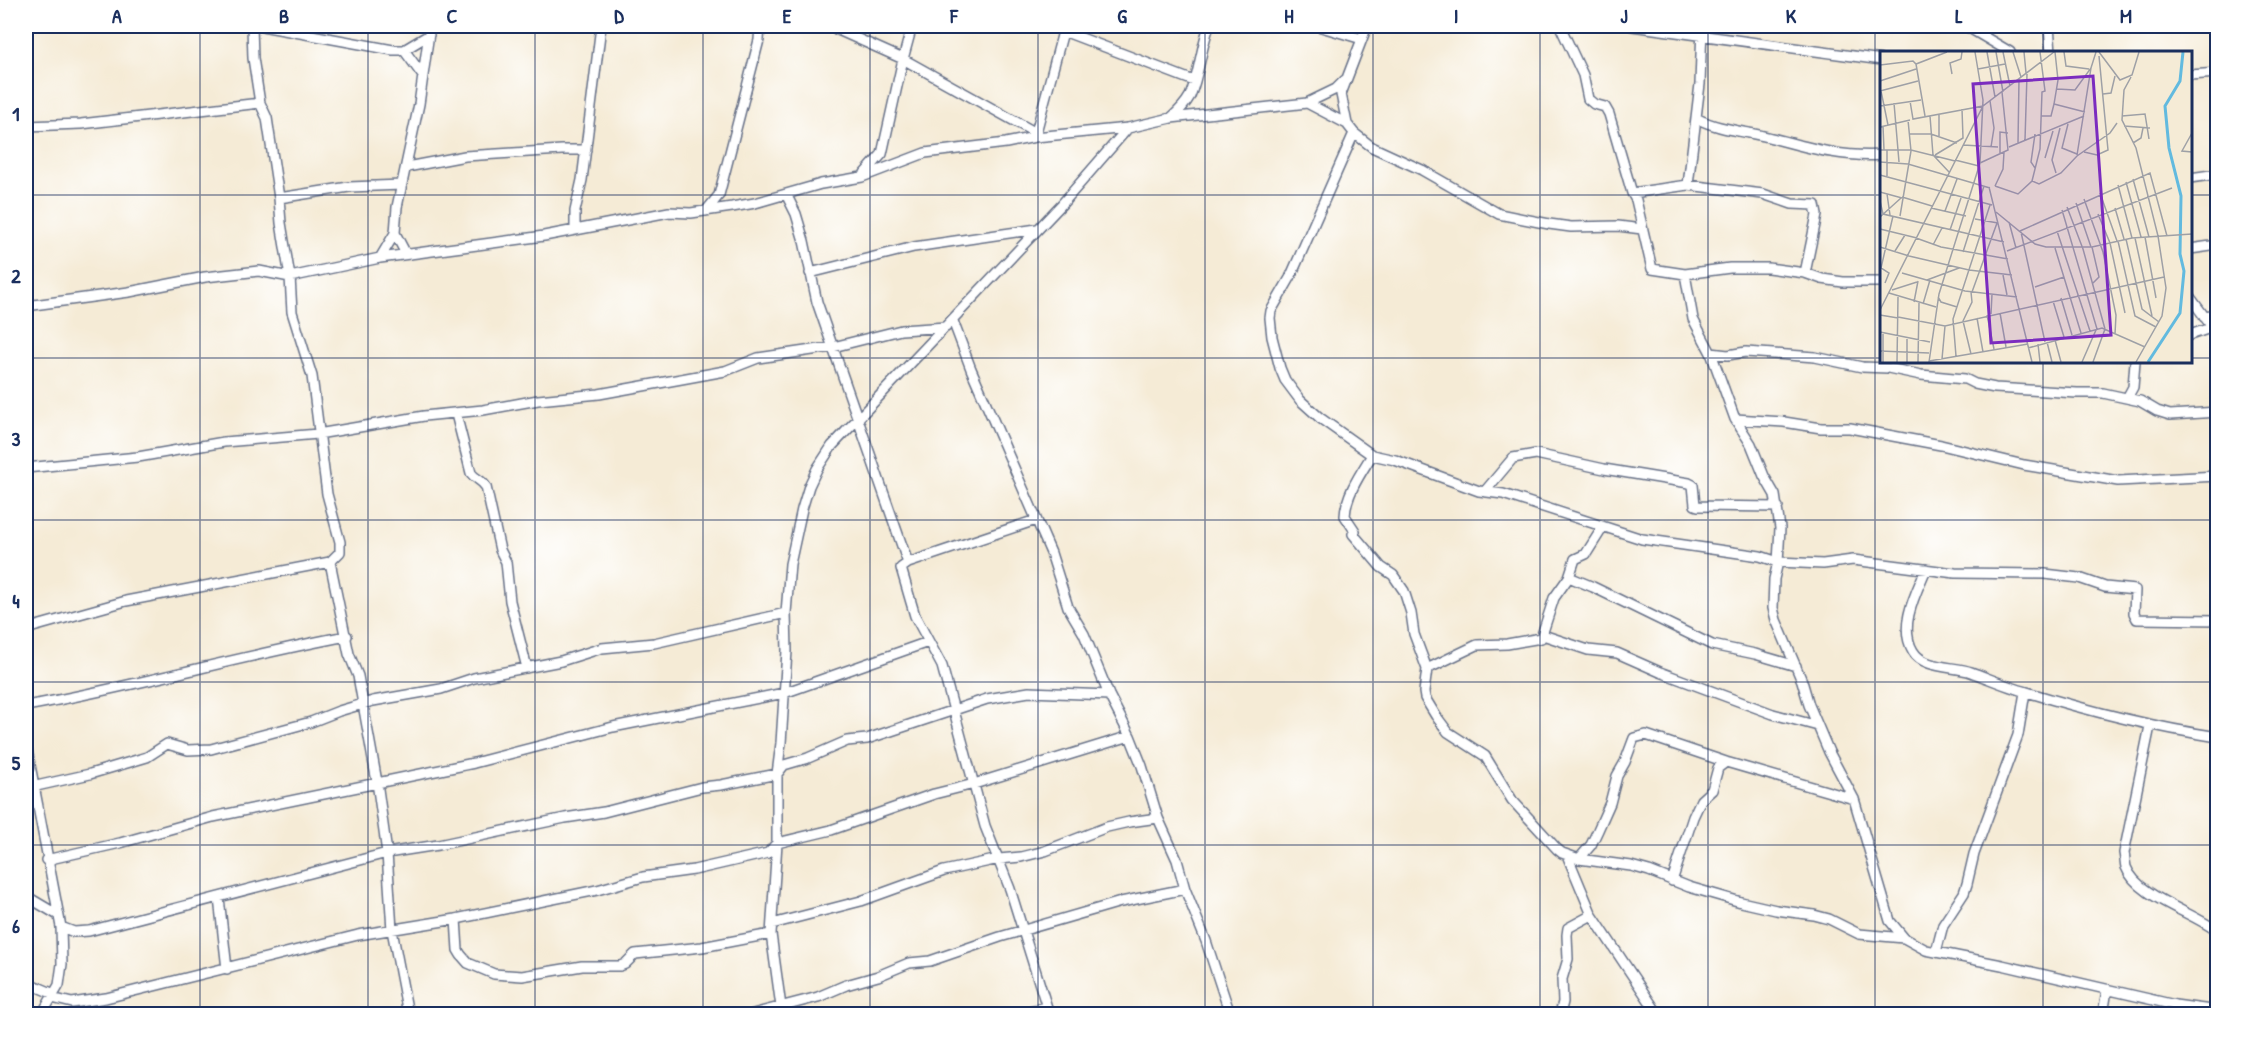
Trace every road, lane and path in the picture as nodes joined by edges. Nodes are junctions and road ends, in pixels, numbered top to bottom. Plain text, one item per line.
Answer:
1 (252, 26) edge
2 (262, 26) edge
3 (601, 26) edge
4 (760, 26) edge
5 (829, 26) edge
6 (912, 26) edge
7 (1050, 26) edge
8 (1209, 26) edge
9 (1318, 26) edge
10 (1366, 26) edge
11 (1560, 26) edge
12 (1632, 26) edge
13 (1966, 26) edge
14 (2049, 26) edge
15 (1064, 28) edge
16 (429, 30) edge
17 (1702, 30) edge
18 (1362, 39) junction
19 (404, 50) junction
20 (2008, 51) edge
21 (2051, 51) edge
22 (903, 59) junction
23 (1880, 60) edge
24 (2217, 73) edge
25 (2192, 75) edge
26 (423, 76) junction
27 (1345, 80) junction
28 (1194, 81) junction
29 (260, 103) junction
30 (1307, 103) junction
31 (1171, 118) junction
32 (1696, 118) junction
33 (1347, 124) junction
34 (26, 126) edge
35 (1128, 128) junction
36 (1354, 133) junction
37 (1035, 135) junction
38 (586, 150) junction
39 (1880, 155) edge
40 (407, 167) junction
41 (2217, 174) edge
42 (862, 177) junction
43 (2192, 178) edge
44 (722, 183) junction
45 (402, 185) junction
46 (1688, 185) junction
47 (1632, 193) junction
48 (786, 194) junction
49 (279, 198) junction
50 (732, 207) junction
51 (706, 211) junction
52 (575, 229) junction
53 (1037, 229) junction
54 (1642, 229) junction
55 (395, 233) junction
56 (2217, 245) edge
57 (2192, 249) edge
58 (406, 254) junction
59 (380, 258) junction
60 (810, 273) junction
61 (1805, 273) junction
62 (1685, 274) junction
63 (290, 277) junction
64 (1880, 282) edge
65 (2192, 300) edge
66 (26, 306) edge
67 (2217, 315) edge
68 (2204, 317) junction
69 (949, 324) junction
70 (2215, 331) edge
71 (2192, 335) edge
72 (833, 347) junction
73 (1711, 352) junction
74 (2135, 363) edge
75 (2127, 398) junction
76 (2217, 412) edge
77 (456, 414) junction
78 (1735, 419) junction
79 (858, 421) junction
80 (318, 434) junction
81 (1372, 455) junction
82 (26, 468) edge
83 (2217, 476) edge
84 (1486, 490) junction
85 (1778, 507) junction
86 (1036, 520) junction
87 (1603, 527) junction
88 (330, 562) junction
89 (908, 562) junction
90 (1778, 562) junction
91 (1926, 569) junction
92 (1569, 578) junction
93 (786, 613) junction
94 (2217, 620) edge
95 (26, 629) edge
96 (1543, 635) junction
97 (347, 636) junction
98 (928, 642) junction
99 (1796, 666) junction
100 (527, 668) junction
101 (1427, 669) junction
102 (2025, 692) junction
103 (784, 693) junction
104 (1109, 694) junction
105 (26, 706) edge
106 (364, 706) junction
107 (954, 710) junction
108 (1818, 726) junction
109 (2150, 726) junction
110 (1130, 736) junction
111 (2217, 737) edge
112 (26, 744) edge
113 (1726, 762) junction
114 (777, 774) junction
115 (377, 782) junction
116 (974, 784) junction
117 (32, 787) junction
118 (1854, 799) junction
119 (1158, 818) junction
120 (777, 843) junction
121 (387, 853) junction
122 (1567, 855) junction
123 (999, 859) junction
124 (1579, 859) junction
125 (46, 860) junction
126 (1672, 880) junction
127 (1185, 889) junction
128 (26, 896) edge
129 (219, 898) junction
130 (58, 915) junction
131 (1592, 915) junction
132 (456, 919) junction
133 (61, 927) junction
134 (772, 929) junction
135 (392, 930) junction
136 (1023, 931) junction
137 (2217, 932) edge
138 (1904, 938) junction
139 (1936, 952) junction
140 (227, 969) junction
141 (26, 982) edge
142 (2107, 990) junction
143 (53, 996) junction
144 (782, 1010) edge
145 (1047, 1010) edge
146 (2214, 1012) edge
147 (42, 1014) edge
148 (408, 1014) edge
149 (753, 1014) edge
150 (1016, 1014) edge
151 (1230, 1014) edge
152 (1560, 1014) edge
153 (1658, 1014) edge
154 (2103, 1014) edge

1 - 29 street
2 - 19 street
3 - 38 street
4 - 44 street
5 - 22 street
6 - 22 street
7 - 15 street
8 - 28 street
9 - 18 street
10 - 18 street
11 - 47 street
12 - 17 street
13 - 20 street
14 - 21 street
15 - 28 street
15 - 37 street
16 - 19 street
16 - 26 street
17 - 23 street
17 - 32 street
18 - 27 street
19 - 26 street
22 - 37 street
22 - 42 street
24 - 25 street
26 - 40 street
27 - 30 street
27 - 33 street
28 - 31 street
29 - 34 street
29 - 49 street
30 - 31 street
30 - 33 street
31 - 35 street
32 - 39 street
32 - 46 street
33 - 36 street
35 - 37 street
35 - 53 street
36 - 54 street
36 - 81 street
37 - 42 street
38 - 40 street
38 - 52 street
40 - 45 street
41 - 43 street
42 - 48 street
44 - 50 street
44 - 51 street
45 - 49 street
45 - 55 street
46 - 47 street
46 - 61 street
47 - 54 street
48 - 50 street
48 - 60 street
49 - 63 street
50 - 51 street
51 - 52 street
52 - 58 street
53 - 60 street
53 - 69 street
54 - 62 street
55 - 58 street
55 - 59 street
56 - 57 street
58 - 59 street
59 - 63 street
60 - 72 street
61 - 62 street
61 - 64 street
62 - 73 street
63 - 66 street
63 - 80 street
65 - 68 street
67 - 68 street
68 - 70 street
69 - 72 street
69 - 79 street
69 - 86 street
70 - 71 street
72 - 77 street
72 - 79 street
73 - 75 street
73 - 78 street
74 - 75 street
75 - 76 street
77 - 80 street
77 - 100 street
78 - 83 street
78 - 85 street
79 - 89 street
79 - 93 street
80 - 82 street
80 - 88 street
81 - 84 street
81 - 101 street
84 - 85 street
84 - 87 street
85 - 90 street
86 - 89 street
86 - 104 street
87 - 90 street
87 - 92 street
88 - 95 street
88 - 97 street
89 - 98 street
90 - 91 street
90 - 99 street
91 - 94 street
91 - 102 street
92 - 96 street
92 - 99 street
93 - 100 street
93 - 103 street
96 - 101 street
96 - 108 street
97 - 105 street
97 - 106 street
98 - 103 street
98 - 107 street
99 - 108 street
100 - 106 street
101 - 122 street
102 - 109 street
102 - 139 street
103 - 114 street
103 - 115 street
104 - 107 street
104 - 110 street
106 - 115 street
106 - 117 street
107 - 114 street
107 - 116 street
108 - 118 street
109 - 111 street
109 - 137 street
110 - 116 street
110 - 119 street
112 - 117 street
113 - 118 street
113 - 124 street
113 - 126 street
114 - 120 street
114 - 121 street
115 - 121 street
115 - 125 street
116 - 120 street
116 - 123 street
117 - 125 street
118 - 138 street
119 - 123 street
119 - 127 street
120 - 132 street
120 - 134 street
121 - 129 street
121 - 135 street
122 - 124 street
122 - 131 street
123 - 134 street
123 - 136 street
124 - 126 street
125 - 130 street
126 - 138 street
127 - 136 street
127 - 151 street
128 - 130 street
129 - 133 street
129 - 140 street
130 - 133 street
131 - 152 street
131 - 153 street
132 - 134 street
132 - 135 street
133 - 143 street
134 - 144 street
135 - 140 street
135 - 148 street
136 - 144 street
136 - 145 street
138 - 139 street
139 - 142 street
140 - 143 street
141 - 143 street
142 - 146 street
142 - 154 street
143 - 147 street
144 - 149 street
145 - 150 street

